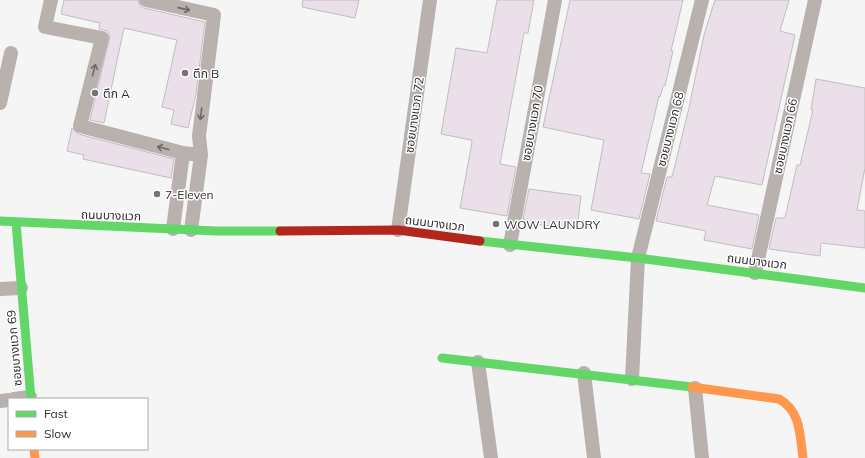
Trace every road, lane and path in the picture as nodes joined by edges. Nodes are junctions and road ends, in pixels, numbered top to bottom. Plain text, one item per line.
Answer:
1 (52, 0) edge
2 (146, 0) edge
3 (430, 0) edge
4 (555, 0) edge
5 (702, 0) edge
6 (815, 0) edge
7 (11, 53) dead end
8 (0, 103) edge
9 (183, 153) junction
10 (201, 155) junction
11 (0, 221) edge
12 (16, 223) junction
13 (173, 229) junction
14 (191, 230) junction
15 (398, 230) junction
16 (510, 246) junction
17 (638, 258) junction
18 (755, 273) junction
19 (21, 288) junction
20 (865, 288) edge
21 (0, 289) edge
22 (442, 358) dead end
23 (478, 362) junction
24 (584, 373) junction
25 (632, 379) junction
26 (695, 388) junction
27 (30, 398) edge
28 (491, 458) edge
29 (594, 458) edge
30 (702, 458) edge
31 (803, 458) edge

9 -> 1 street
2 -> 10 street
3 - 15 street, ซอยบางแวก 72
4 - 16 street, ซอยบางแวก 70
5 - 17 street, ซอยบางแวก 68
6 - 18 street, ซอยบางแวก 66
7 - 8 street
9 - 10 street
9 - 13 street
10 - 14 street
11 - 12 main road, ถนนบางแวก
12 - 13 main road, ถนนบางแวก
12 - 19 main road, ซอยบางแวก 69
13 - 14 main road, ถนนบางแวก
14 - 15 main road, ถนนบางแวก
15 - 16 main road, ถนนบางแวก
16 - 17 main road, ถนนบางแวก
17 - 18 main road, ถนนบางแวก
17 - 25 street, ซอยบางแวก 68
18 - 20 main road, ถนนบางแวก
19 - 21 street
19 - 27 main road, ซอยบางแวก 69
22 - 23 main road
23 - 24 main road
23 - 28 street
24 - 25 main road
24 - 29 street
25 - 26 main road
26 - 30 street
26 - 31 main road

